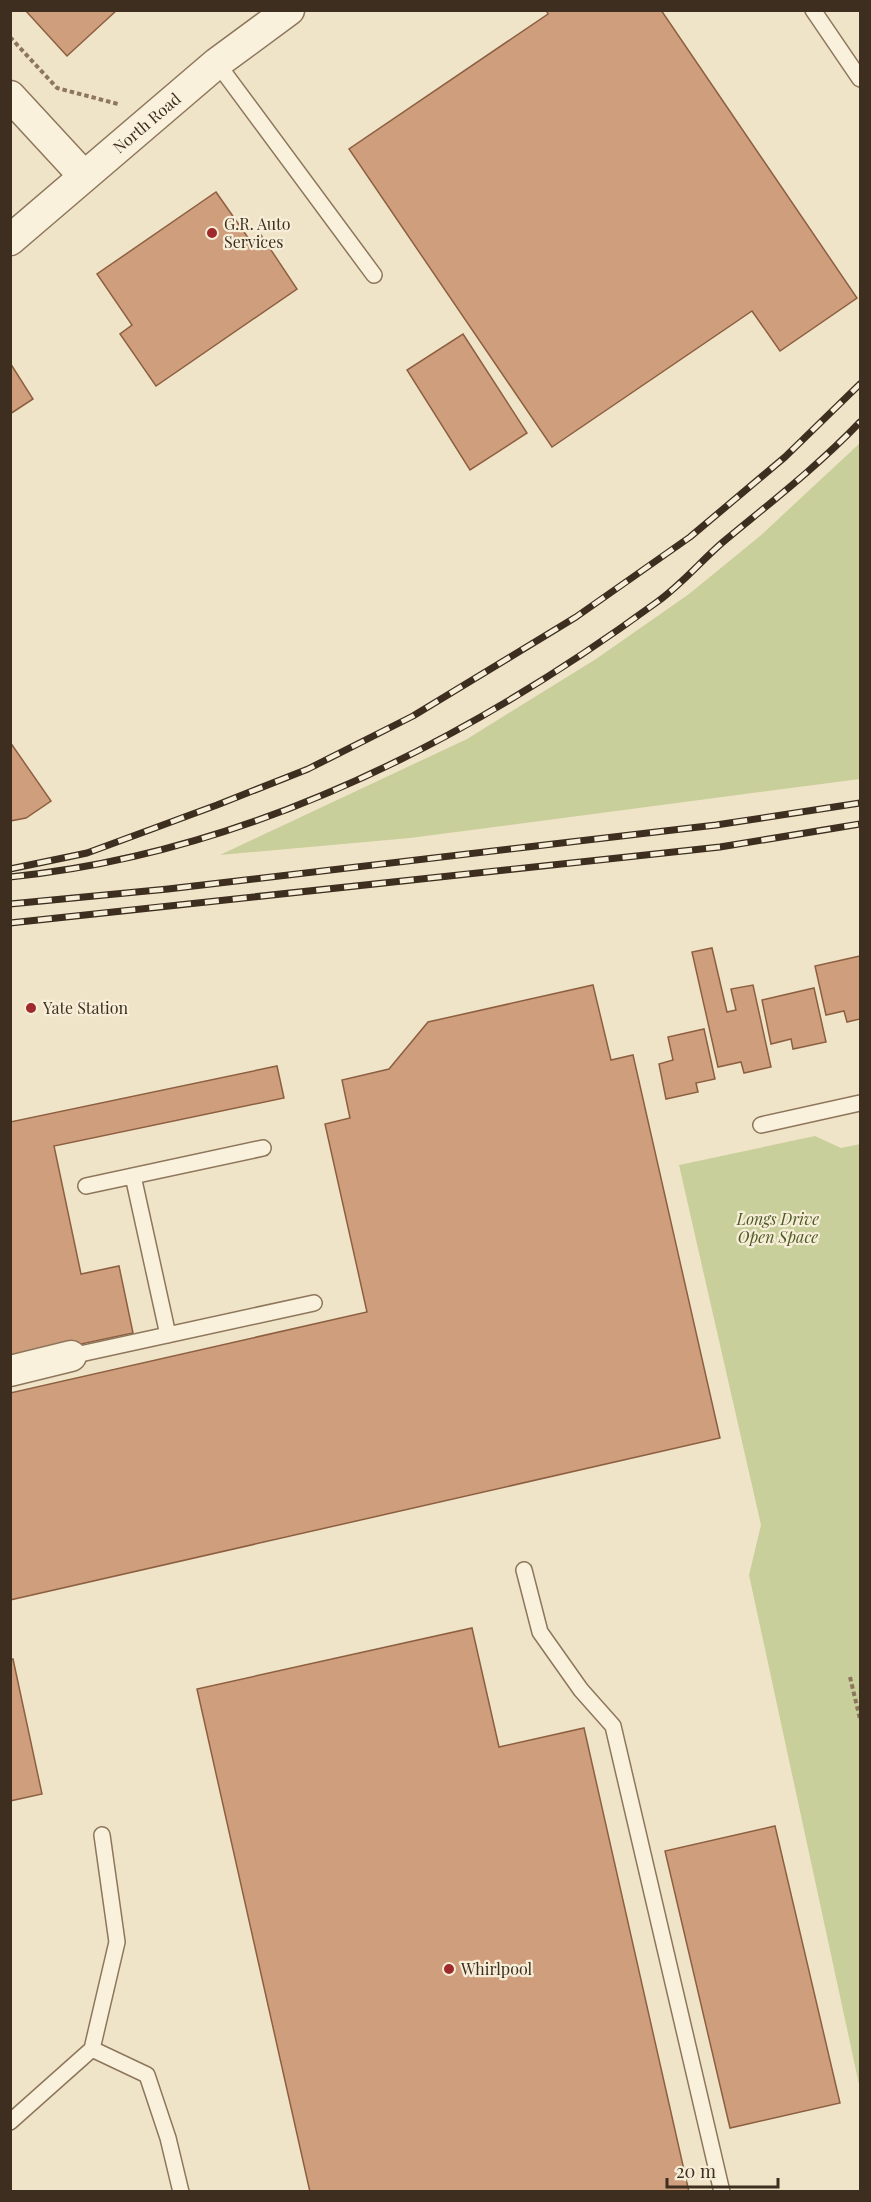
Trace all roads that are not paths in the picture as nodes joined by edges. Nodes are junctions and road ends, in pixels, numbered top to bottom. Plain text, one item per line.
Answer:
1 (289, 10) edge
2 (813, 10) edge
3 (218, 63) junction
4 (861, 80) edge
5 (10, 96) edge
6 (83, 175) junction
7 (10, 240) edge
8 (374, 275) dead end
9 (861, 1103) edge
10 (761, 1125) dead end
11 (263, 1148) dead end
12 (133, 1176) junction
13 (86, 1186) dead end
14 (314, 1303) dead end
15 (168, 1335) junction
16 (71, 1356) joint
17 (10, 1371) edge
18 (524, 1570) dead end
19 (102, 1835) dead end
20 (92, 2049) junction
21 (10, 2122) edge
22 (181, 2192) edge
23 (722, 2192) edge

1 - 3 street, North Road
2 - 4 lane
3 - 6 street, North Road
3 - 8 lane
5 - 6 street
6 - 7 street, North Road
9 - 10 lane
11 - 12 lane
12 - 13 lane
12 - 15 lane
14 - 15 lane
15 - 16 lane
16 - 17 street
18 - 23 lane
19 - 20 lane
20 - 21 lane
20 - 22 lane

